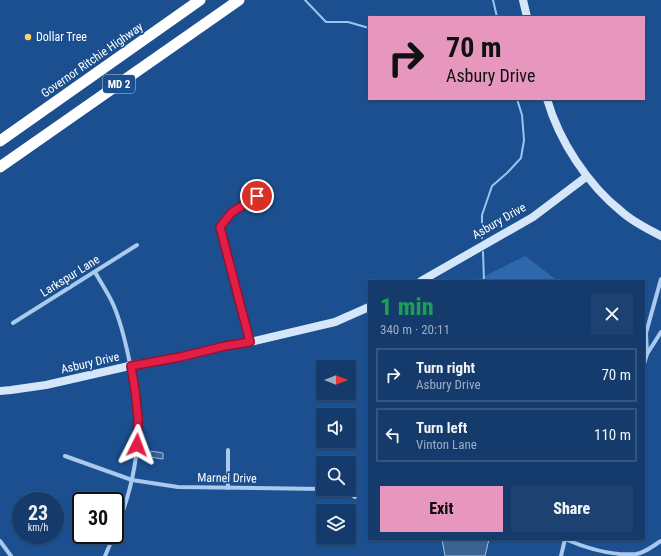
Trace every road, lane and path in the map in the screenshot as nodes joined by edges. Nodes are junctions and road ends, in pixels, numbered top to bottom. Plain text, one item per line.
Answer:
1 (200, 0) edge
2 (239, 0) edge
3 (523, 0) edge
4 (527, 16) edge
5 (547, 100) edge
6 (0, 141) edge
7 (0, 167) edge
8 (586, 177) junction
9 (257, 196) dead end
10 (661, 236) edge
11 (137, 245) dead end
12 (95, 272) junction
13 (423, 280) edge
14 (661, 280) edge
15 (368, 307) edge
16 (13, 323) dead end
17 (661, 332) edge
18 (250, 342) junction
19 (647, 354) junction
20 (645, 361) edge
21 (131, 366) junction
22 (0, 391) edge
23 (228, 450) dead end
24 (65, 456) dead end
25 (132, 480) junction
26 (228, 488) junction
27 (316, 489) edge
28 (124, 510) edge
29 (565, 540) edge
30 (567, 540) edge
31 (0, 541) edge
32 (661, 541) edge
33 (110, 544) edge
34 (11, 556) edge
35 (105, 556) edge
36 (562, 556) edge

1 - 6 highway, Governor Ritchie Highway / MD 2
2 - 7 highway, MD 2
3 - 4 street
5 - 8 street
8 - 10 street
8 - 13 street, Asbury Drive
9 - 18 street
11 - 12 street, Larkspur Lane
12 - 16 street, Larkspur Lane
12 - 21 street
14 - 19 street
15 - 18 street, Asbury Drive
17 - 19 street
18 - 21 street, Asbury Drive
19 - 20 street
21 - 22 street, Asbury Drive
21 - 25 street
23 - 26 street
24 - 25 street, Marnel Drive
25 - 26 street, Marnel Drive
25 - 28 street
26 - 27 street, Marnel Drive
29 - 36 street
30 - 32 street
31 - 34 street
33 - 35 street

